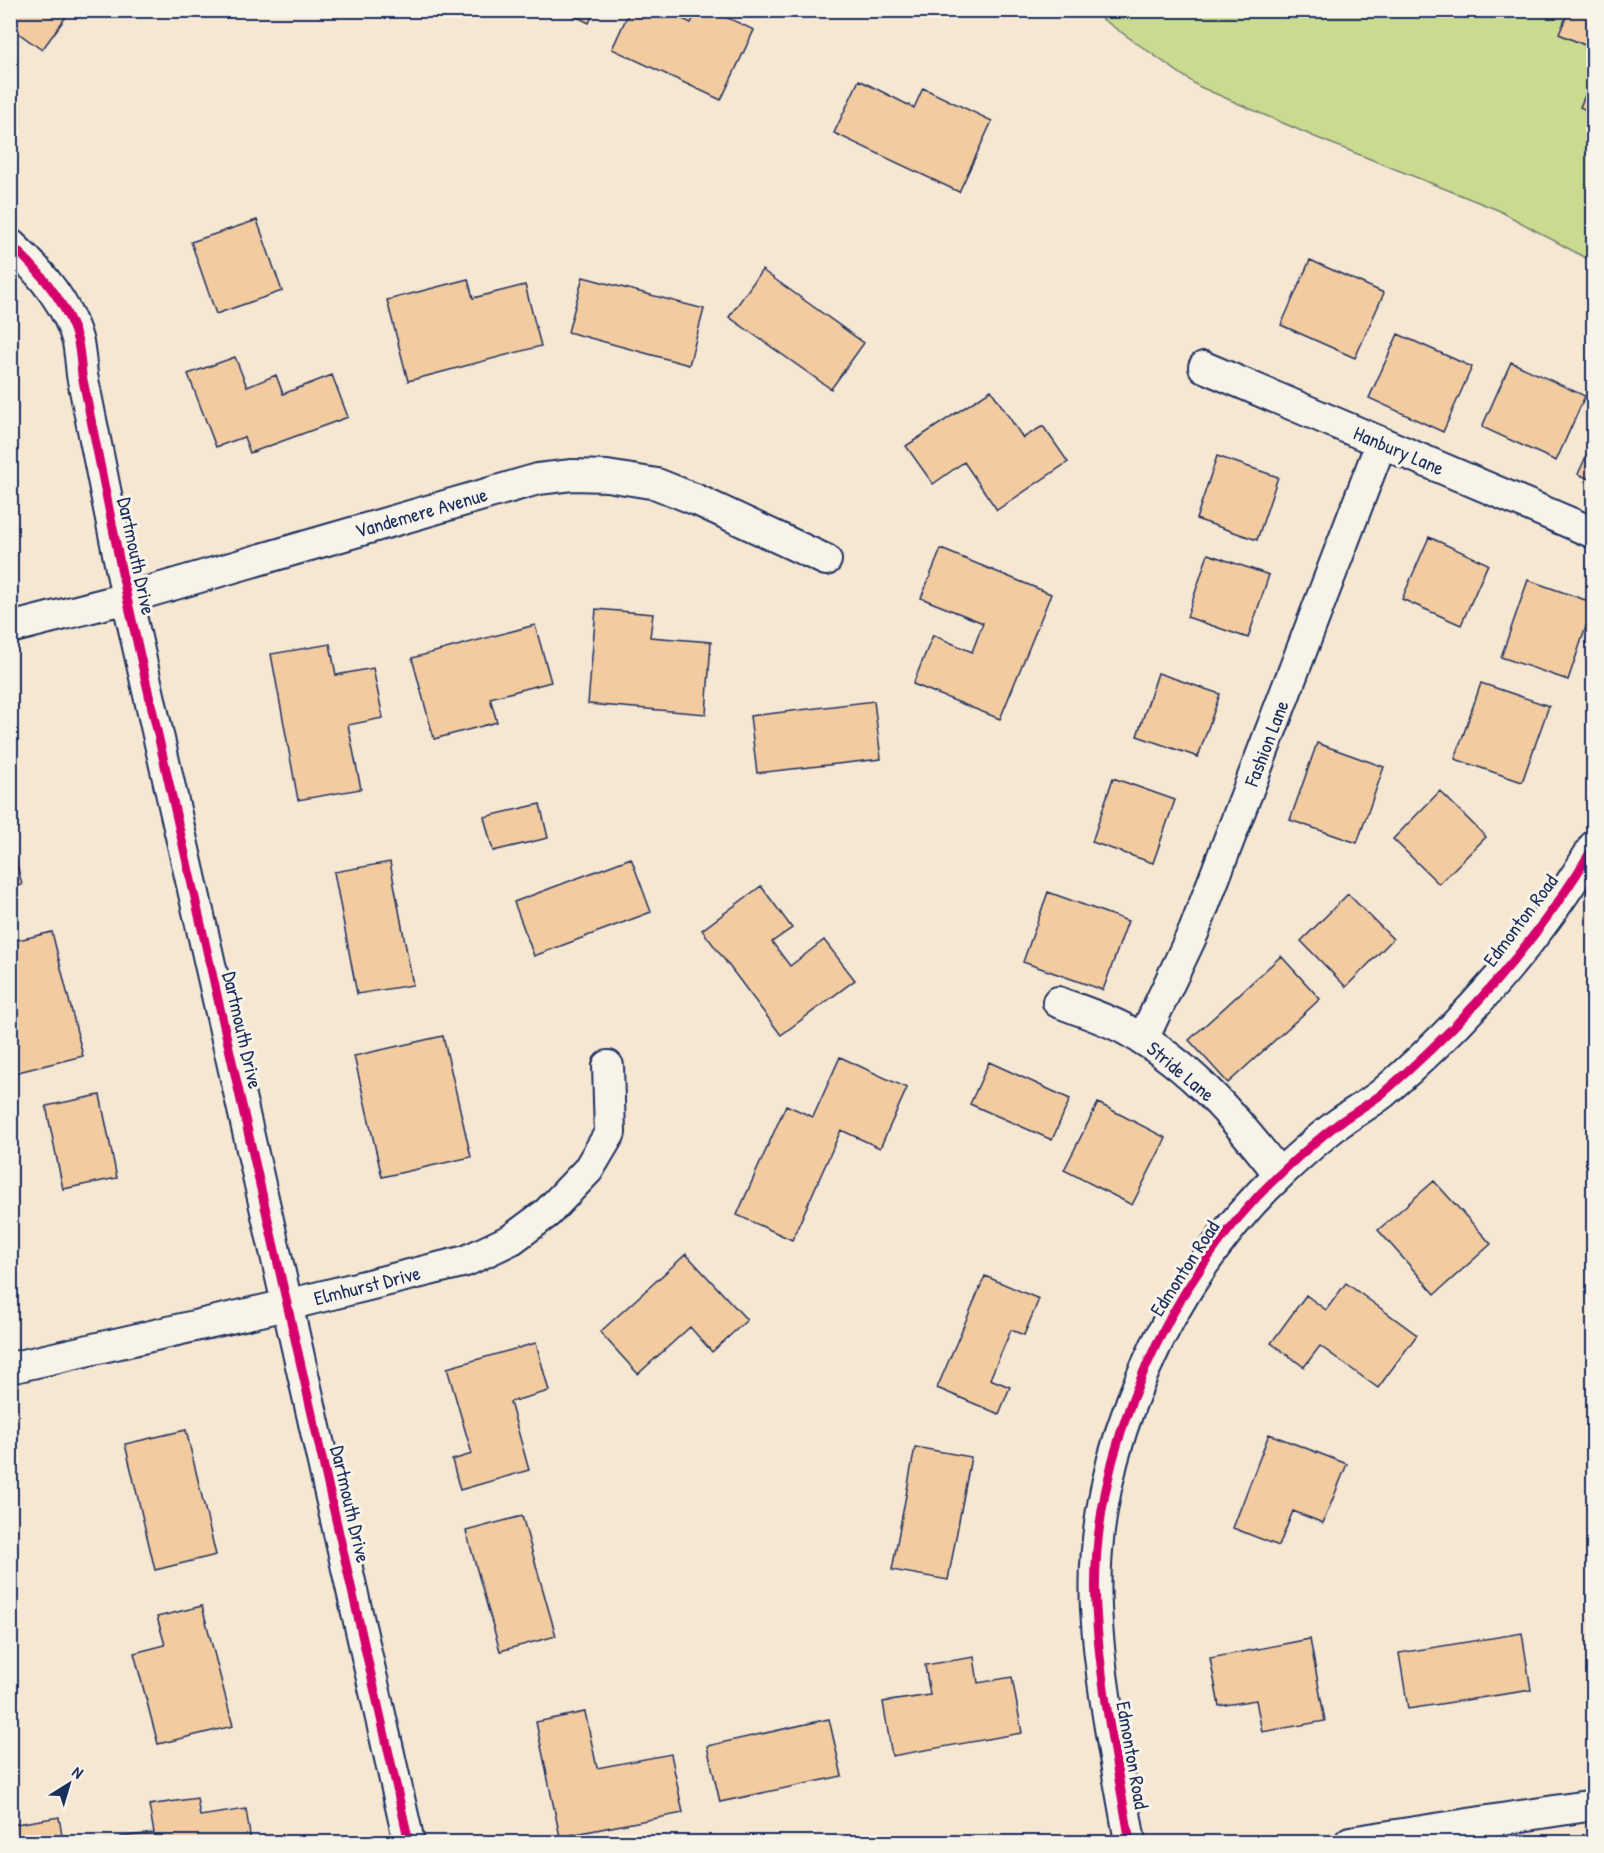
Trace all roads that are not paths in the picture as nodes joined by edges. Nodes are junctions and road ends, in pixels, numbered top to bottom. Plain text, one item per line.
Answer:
1 (10, 244) edge
2 (1204, 367) dead end
3 (1381, 443) junction
4 (1593, 533) edge
5 (826, 560) dead end
6 (127, 598) junction
7 (10, 628) edge
8 (1593, 846) edge
9 (1058, 1002) dead end
10 (1143, 1040) junction
11 (608, 1066) dead end
12 (1280, 1174) junction
13 (287, 1305) junction
14 (10, 1368) edge
15 (1593, 1805) edge
16 (409, 1842) edge
17 (1130, 1842) edge
18 (1350, 1842) edge

1 - 6 street, Dartmouth Drive
2 - 3 street, Hanbury Lane
3 - 4 street, Hanbury Lane
3 - 10 street, Fashion Lane
5 - 6 street, Vandemere Avenue
6 - 7 street, Vandemere Avenue
6 - 13 street, Dartmouth Drive
8 - 12 street, Edmonton Road
9 - 10 street, Stride Lane
10 - 12 street, Stride Lane
11 - 13 street, Elmhurst Drive
12 - 17 street, Edmonton Road
13 - 14 street, Elmhurst Drive
13 - 16 street, Dartmouth Drive
15 - 18 street

